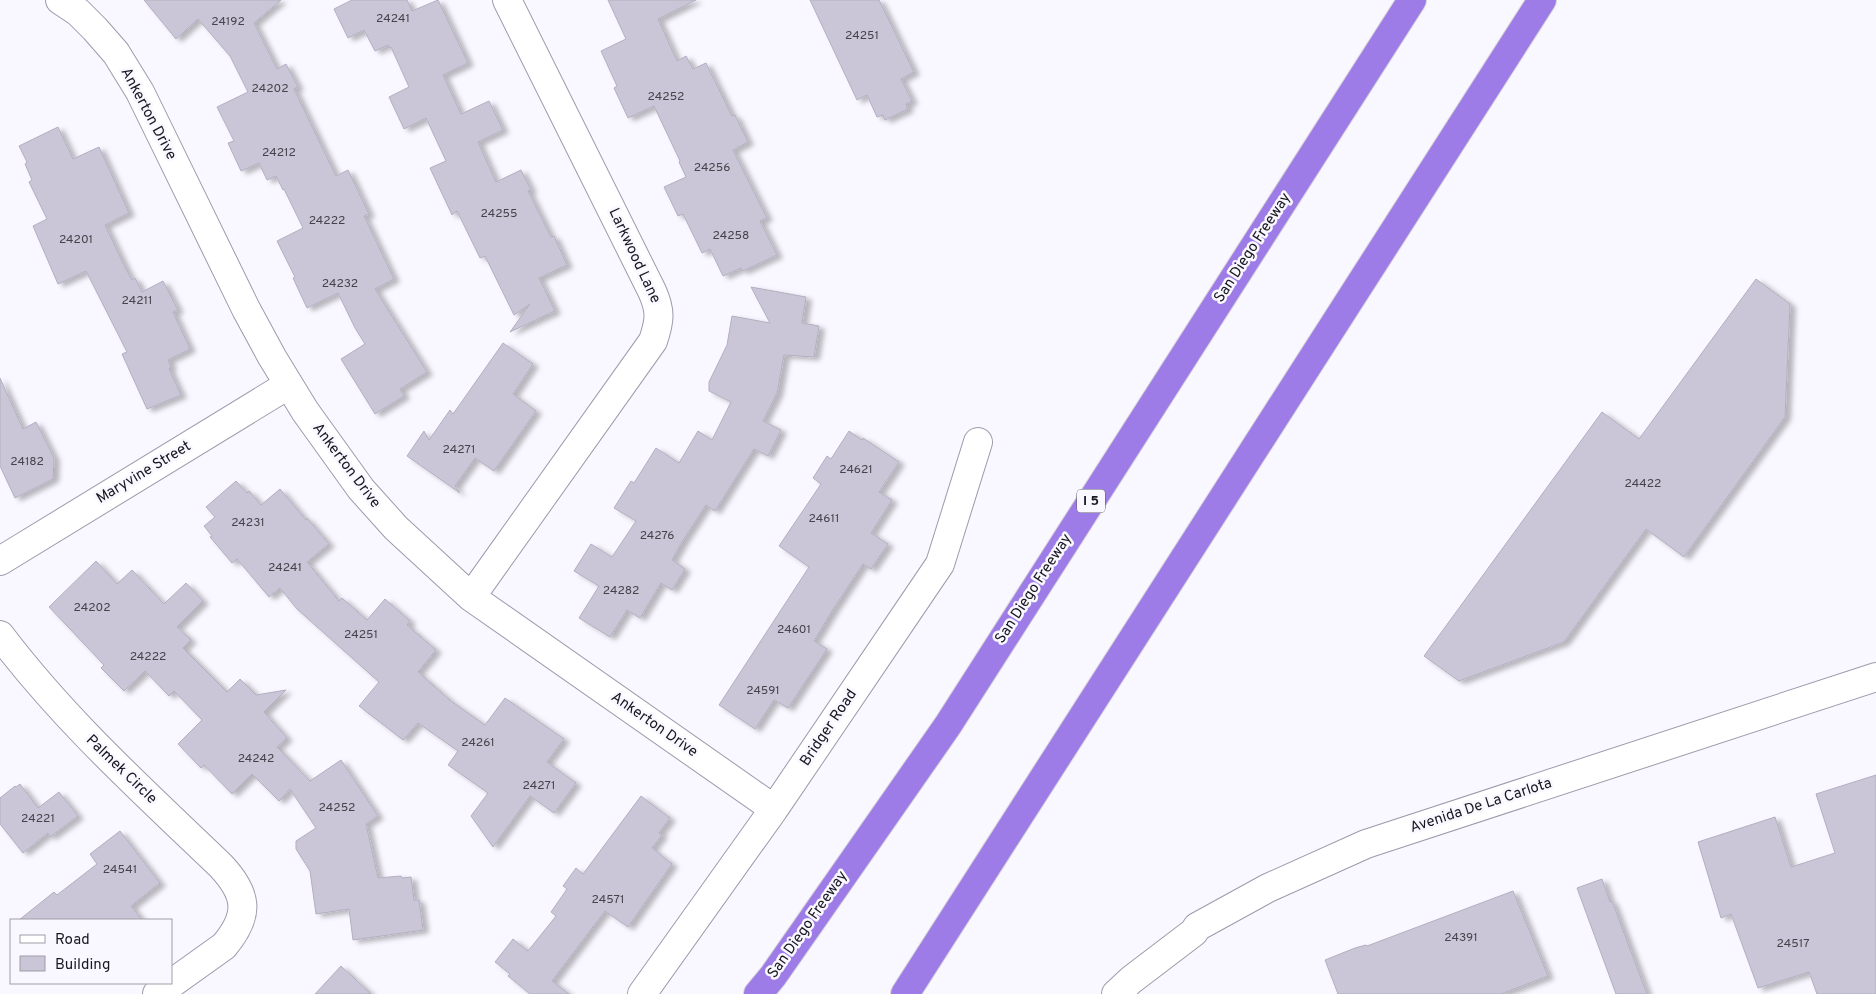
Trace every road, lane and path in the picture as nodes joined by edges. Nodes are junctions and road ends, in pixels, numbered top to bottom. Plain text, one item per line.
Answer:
1 (60, 0) edge
2 (507, 0) edge
3 (1412, 0) edge
4 (1542, 0) edge
5 (288, 384) junction
6 (978, 442) dead end
7 (0, 561) edge
8 (471, 597) junction
9 (0, 635) edge
10 (1876, 677) edge
11 (774, 809) junction
12 (172, 983) edge
13 (171, 984) edge
14 (157, 994) edge
15 (642, 994) edge
16 (758, 994) edge
17 (904, 994) edge
18 (1116, 994) edge

1 - 5 street, Ankerton Drive
2 - 8 street, Larkwood Lane
3 - 16 highway, San Diego Freeway / I 5
4 - 17 highway
5 - 7 street, Maryvine Street
5 - 8 street, Ankerton Drive
6 - 11 street, Bridger Road
8 - 11 street, Ankerton Drive
9 - 12 street, Palmek Circle
10 - 18 street, Avenida De La Carlota
11 - 15 street, Bridger Road
13 - 14 street, Palmek Circle

